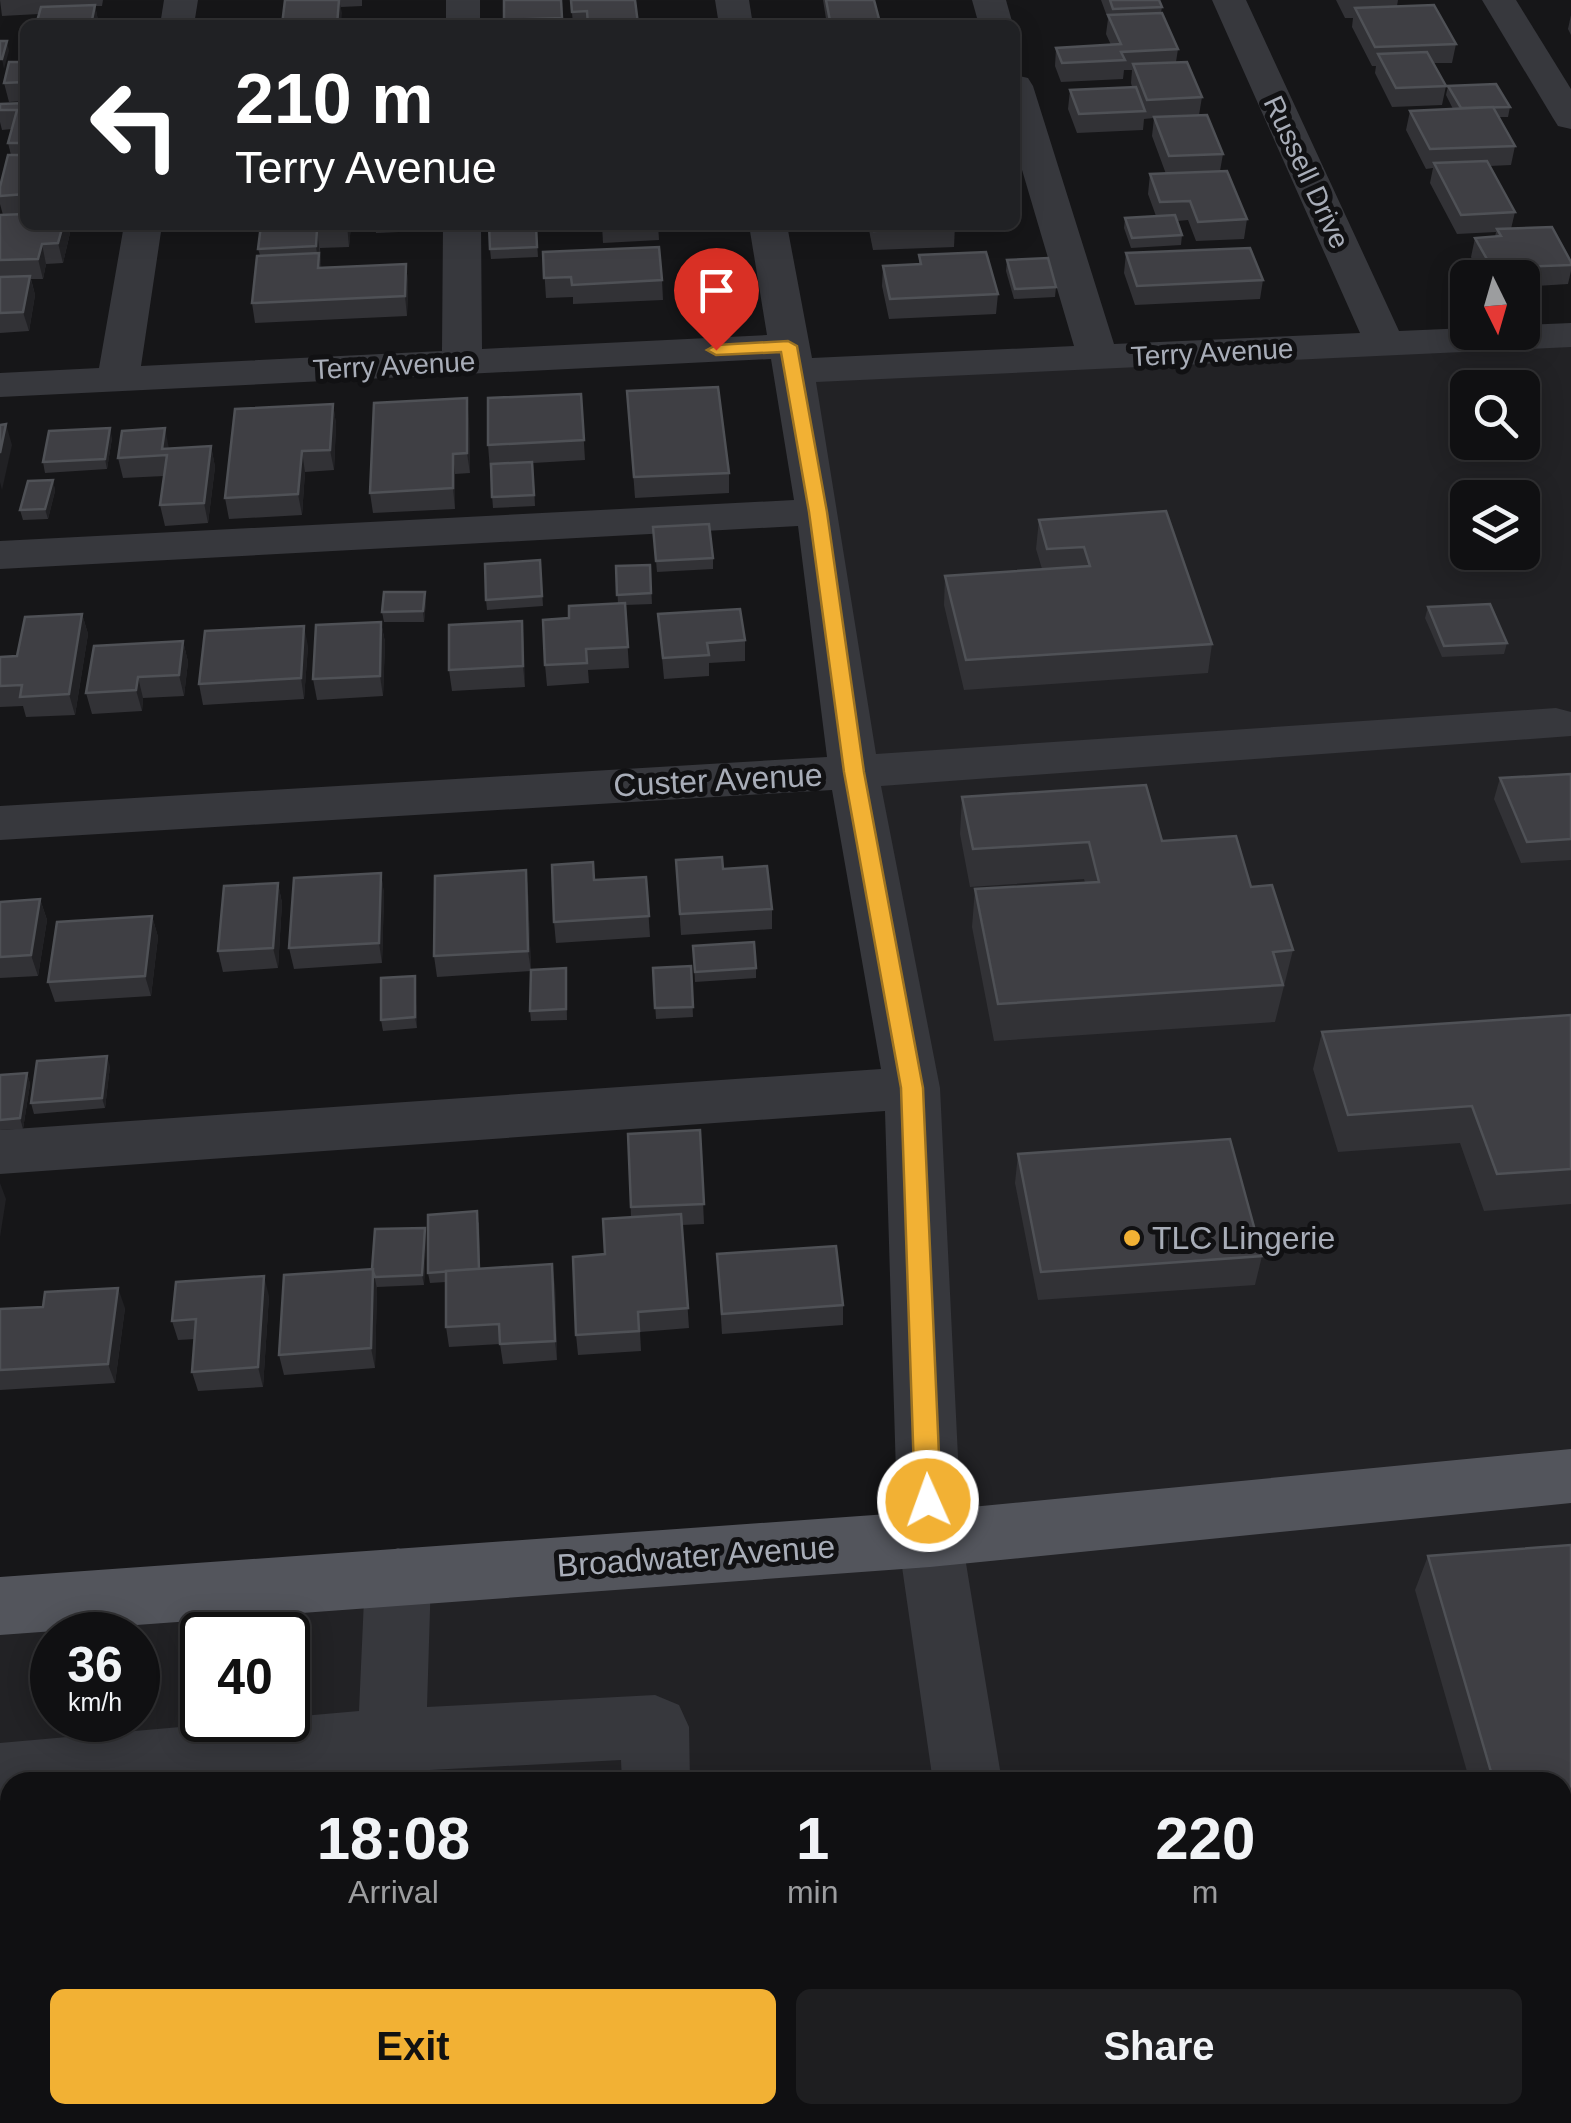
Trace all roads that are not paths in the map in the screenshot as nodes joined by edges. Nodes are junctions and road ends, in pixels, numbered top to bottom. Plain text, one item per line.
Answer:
1 (1229, 0) edge
2 (1499, 0) edge
3 (1020, 102) edge
4 (1571, 118) edge
5 (143, 230) edge
6 (462, 230) edge
7 (769, 230) edge
8 (1571, 335) edge
9 (1386, 344) junction
10 (1098, 357) junction
11 (790, 359) junction
12 (462, 362) junction
13 (118, 379) junction
14 (0, 385) edge
15 (818, 512) junction
16 (0, 555) edge
17 (1556, 724) dead end
18 (854, 772) junction
19 (0, 822) edge
20 (912, 1088) junction
21 (0, 1152) edge
22 (1571, 1476) edge
23 (930, 1539) junction
24 (398, 1578) junction
25 (0, 1606) edge
26 (392, 1740) junction
27 (34, 1772) edge
28 (656, 1772) edge
29 (965, 1772) edge

1 - 9 street, Russell Drive
2 - 4 street
3 - 10 street
5 - 13 street
6 - 12 street
7 - 11 street
8 - 9 street, Terry Avenue
9 - 10 street, Terry Avenue
10 - 11 street, Terry Avenue
11 - 12 street, Terry Avenue
11 - 15 street
12 - 13 street, Terry Avenue
13 - 14 street, Terry Avenue
15 - 16 street
15 - 18 street
17 - 18 street, Custer Avenue
18 - 19 street, Custer Avenue
18 - 20 street
20 - 21 street
20 - 23 street
22 - 23 main road, Broadwater Avenue
23 - 24 main road, Broadwater Avenue
23 - 29 street
24 - 25 main road, Broadwater Avenue
24 - 26 street
26 - 27 street
26 - 28 street

